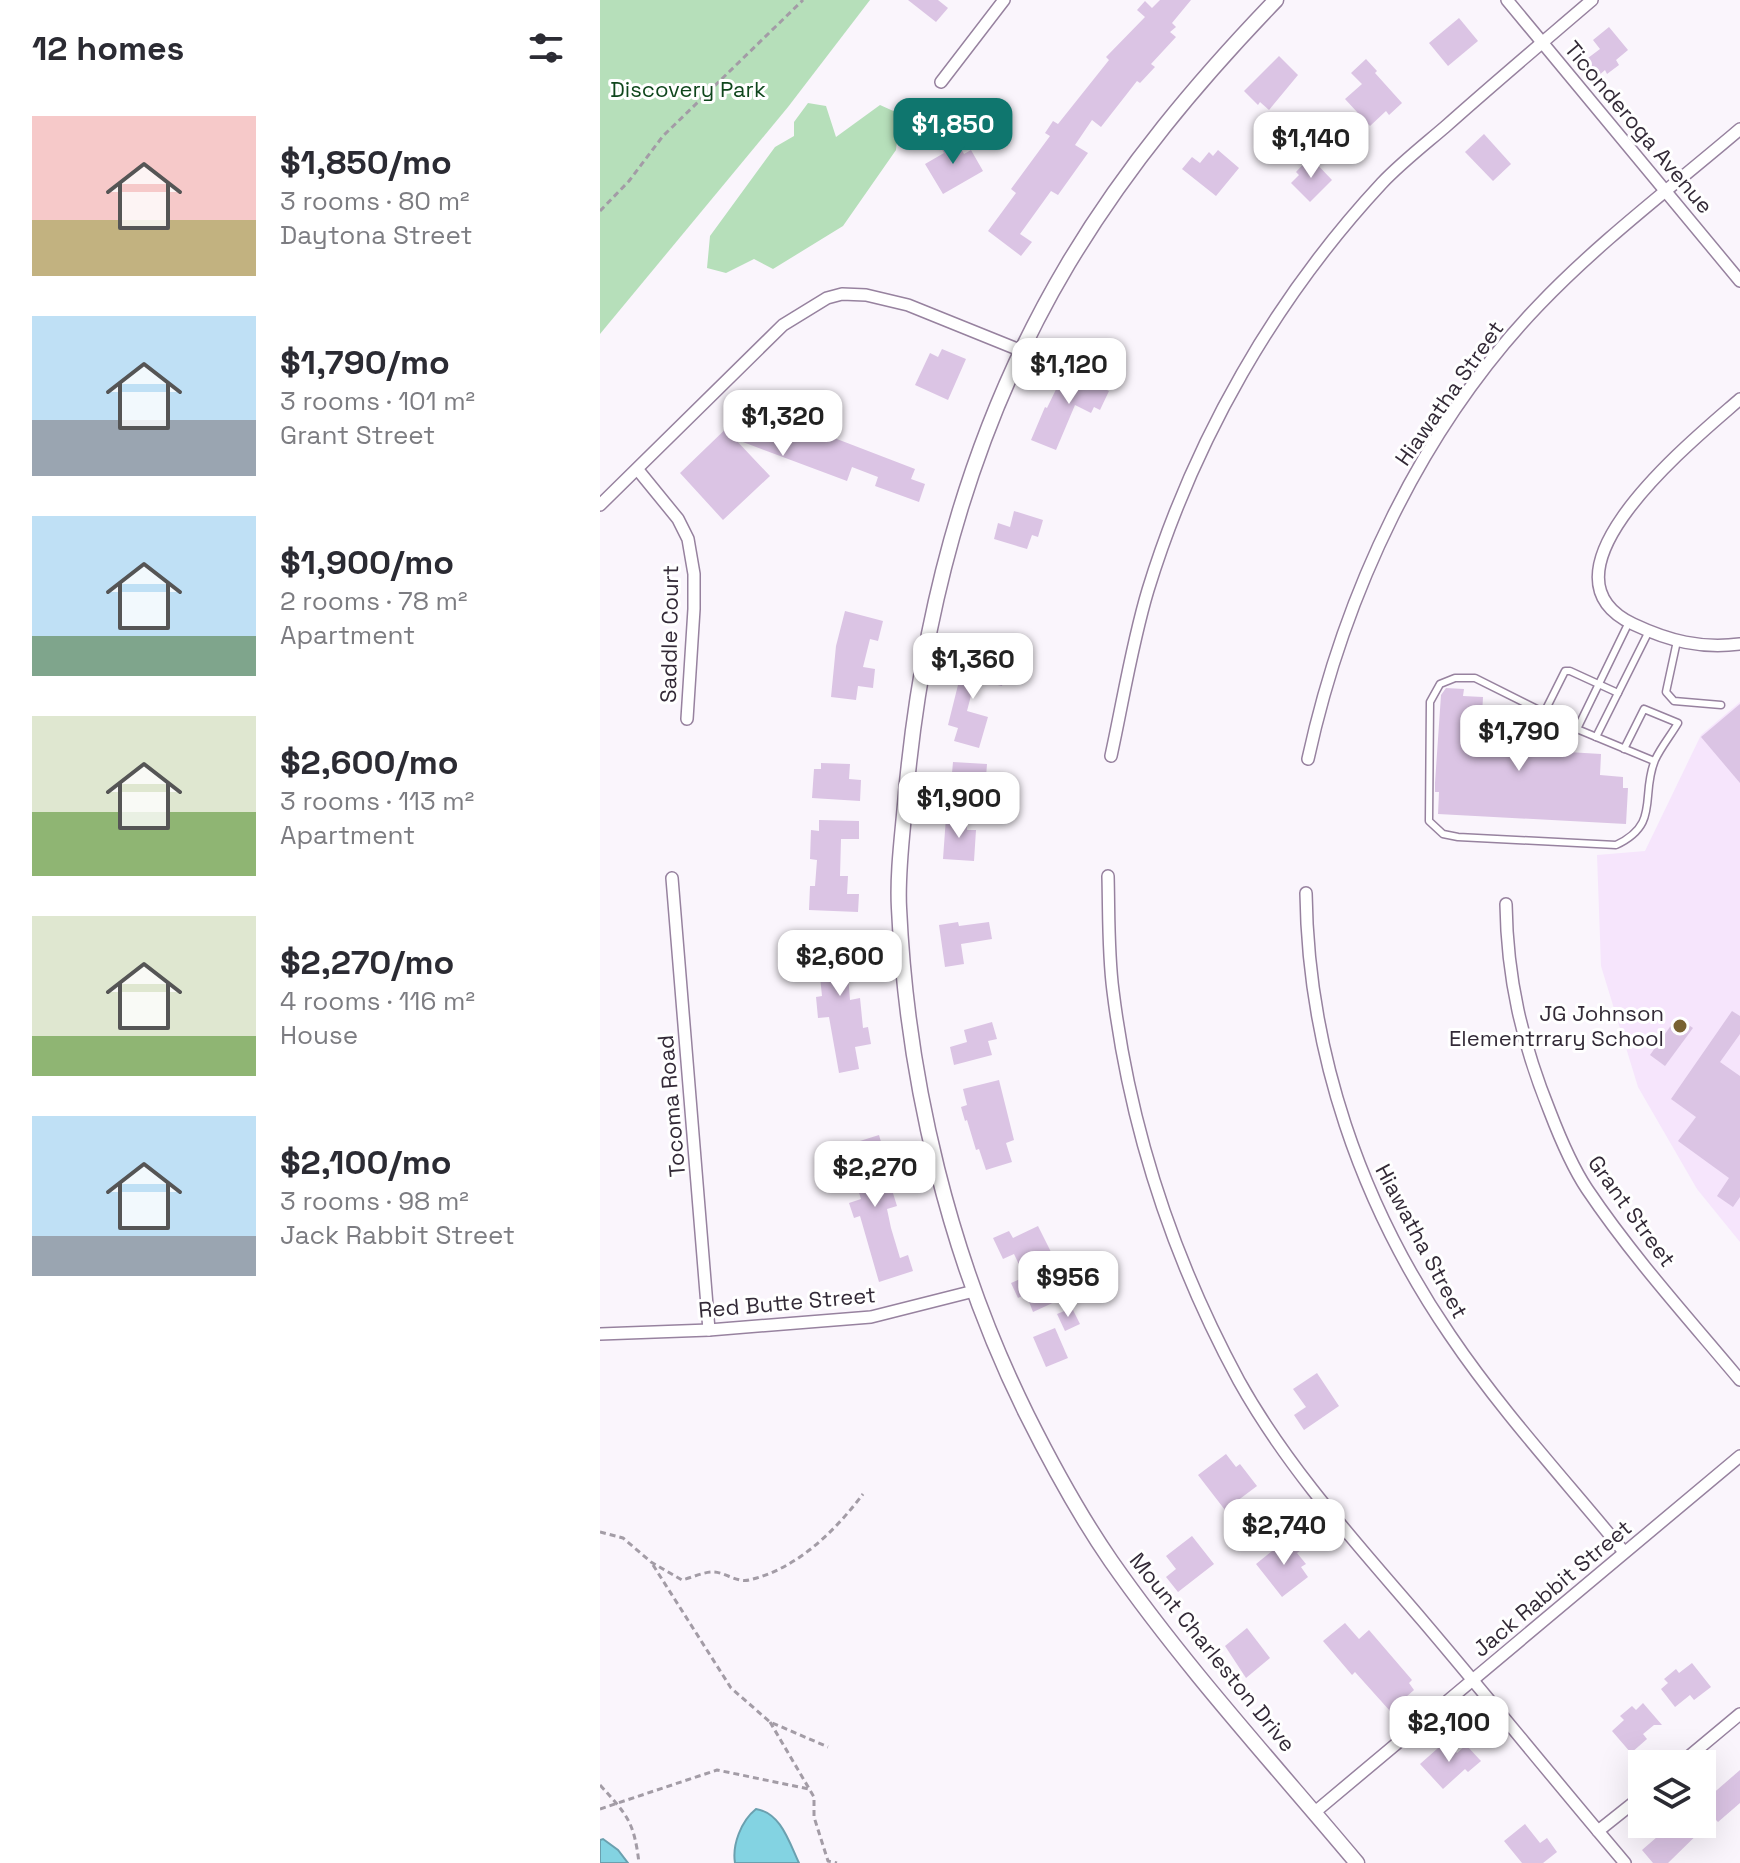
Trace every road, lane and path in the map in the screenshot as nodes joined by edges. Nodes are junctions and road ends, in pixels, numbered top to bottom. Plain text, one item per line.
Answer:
1 (803, 0) edge
2 (1004, 0) edge
3 (1276, 0) edge
4 (1507, 0) edge
5 (1592, 0) edge
6 (1542, 42) junction
7 (941, 82) dead end
8 (1740, 129) edge
9 (1667, 191) junction
10 (600, 211) edge
11 (1740, 281) edge
12 (1022, 351) junction
13 (1740, 399) edge
14 (638, 470) junction
15 (600, 505) edge
16 (1629, 622) junction
17 (1649, 631) junction
18 (1677, 641) junction
19 (1740, 644) edge
20 (1599, 685) junction
21 (1618, 693) junction
22 (1721, 705) dead end
23 (1544, 713) junction
24 (687, 719) dead end
25 (1577, 729) junction
26 (1596, 737) junction
27 (1624, 749) junction
28 (1111, 756) dead end
29 (1308, 759) dead end
30 (1654, 761) junction
31 (1108, 876) dead end
32 (672, 878) dead end
33 (1306, 893) dead end
34 (1506, 904) dead end
35 (974, 1291) junction
36 (709, 1330) junction
37 (600, 1334) edge
38 (1740, 1380) edge
39 (1740, 1456) edge
40 (863, 1494) dead end
41 (600, 1532) edge
42 (1624, 1552) junction
43 (651, 1562) junction
44 (1474, 1680) junction
45 (1740, 1714) edge
46 (770, 1722) junction
47 (828, 1747) dead end
48 (1697, 1750) edge
49 (600, 1785) edge
50 (809, 1789) junction
51 (617, 1803) junction
52 (1628, 1807) edge
53 (600, 1809) edge
54 (1315, 1812) junction
55 (1598, 1831) junction
56 (639, 1863) edge
57 (837, 1863) edge
58 (1357, 1863) edge
59 (1625, 1863) edge

1 - 10 path
2 - 7 street
3 - 12 street, Mount Charleston Drive
4 - 6 street, Ticonderoga Avenue
5 - 6 street
6 - 9 street, Ticonderoga Avenue
6 - 28 street
8 - 9 street, Hiawatha Street
9 - 11 street, Ticonderoga Avenue
9 - 29 street, Hiawatha Street
12 - 14 street
12 - 35 street, Mount Charleston Drive
13 - 16 street
14 - 15 street
14 - 24 street, Saddle Court
16 - 17 street
16 - 20 lane
17 - 18 street
17 - 21 lane
18 - 19 street
18 - 22 lane
20 - 21 lane
20 - 23 lane
20 - 25 lane
21 - 26 lane
23 - 25 lane
23 - 30 lane
25 - 26 lane
26 - 27 lane
27 - 30 lane
27 - 30 lane
31 - 44 street
32 - 36 street, Tocoma Road
33 - 42 street, Hiawatha Street
34 - 38 street, Grant Street
35 - 36 street, Red Butte Street
35 - 54 street, Mount Charleston Drive
36 - 37 street, Red Butte Street
39 - 42 street, Jack Rabbit Street
40 - 43 path
41 - 43 path
42 - 44 street, Jack Rabbit Street
43 - 46 path
44 - 54 street, Jack Rabbit Street
44 - 55 street
45 - 48 street
46 - 47 path
46 - 50 path
49 - 51 path
50 - 51 path
50 - 57 path
51 - 53 path
51 - 56 path
52 - 55 street
54 - 58 street, Mount Charleston Drive
55 - 59 street

